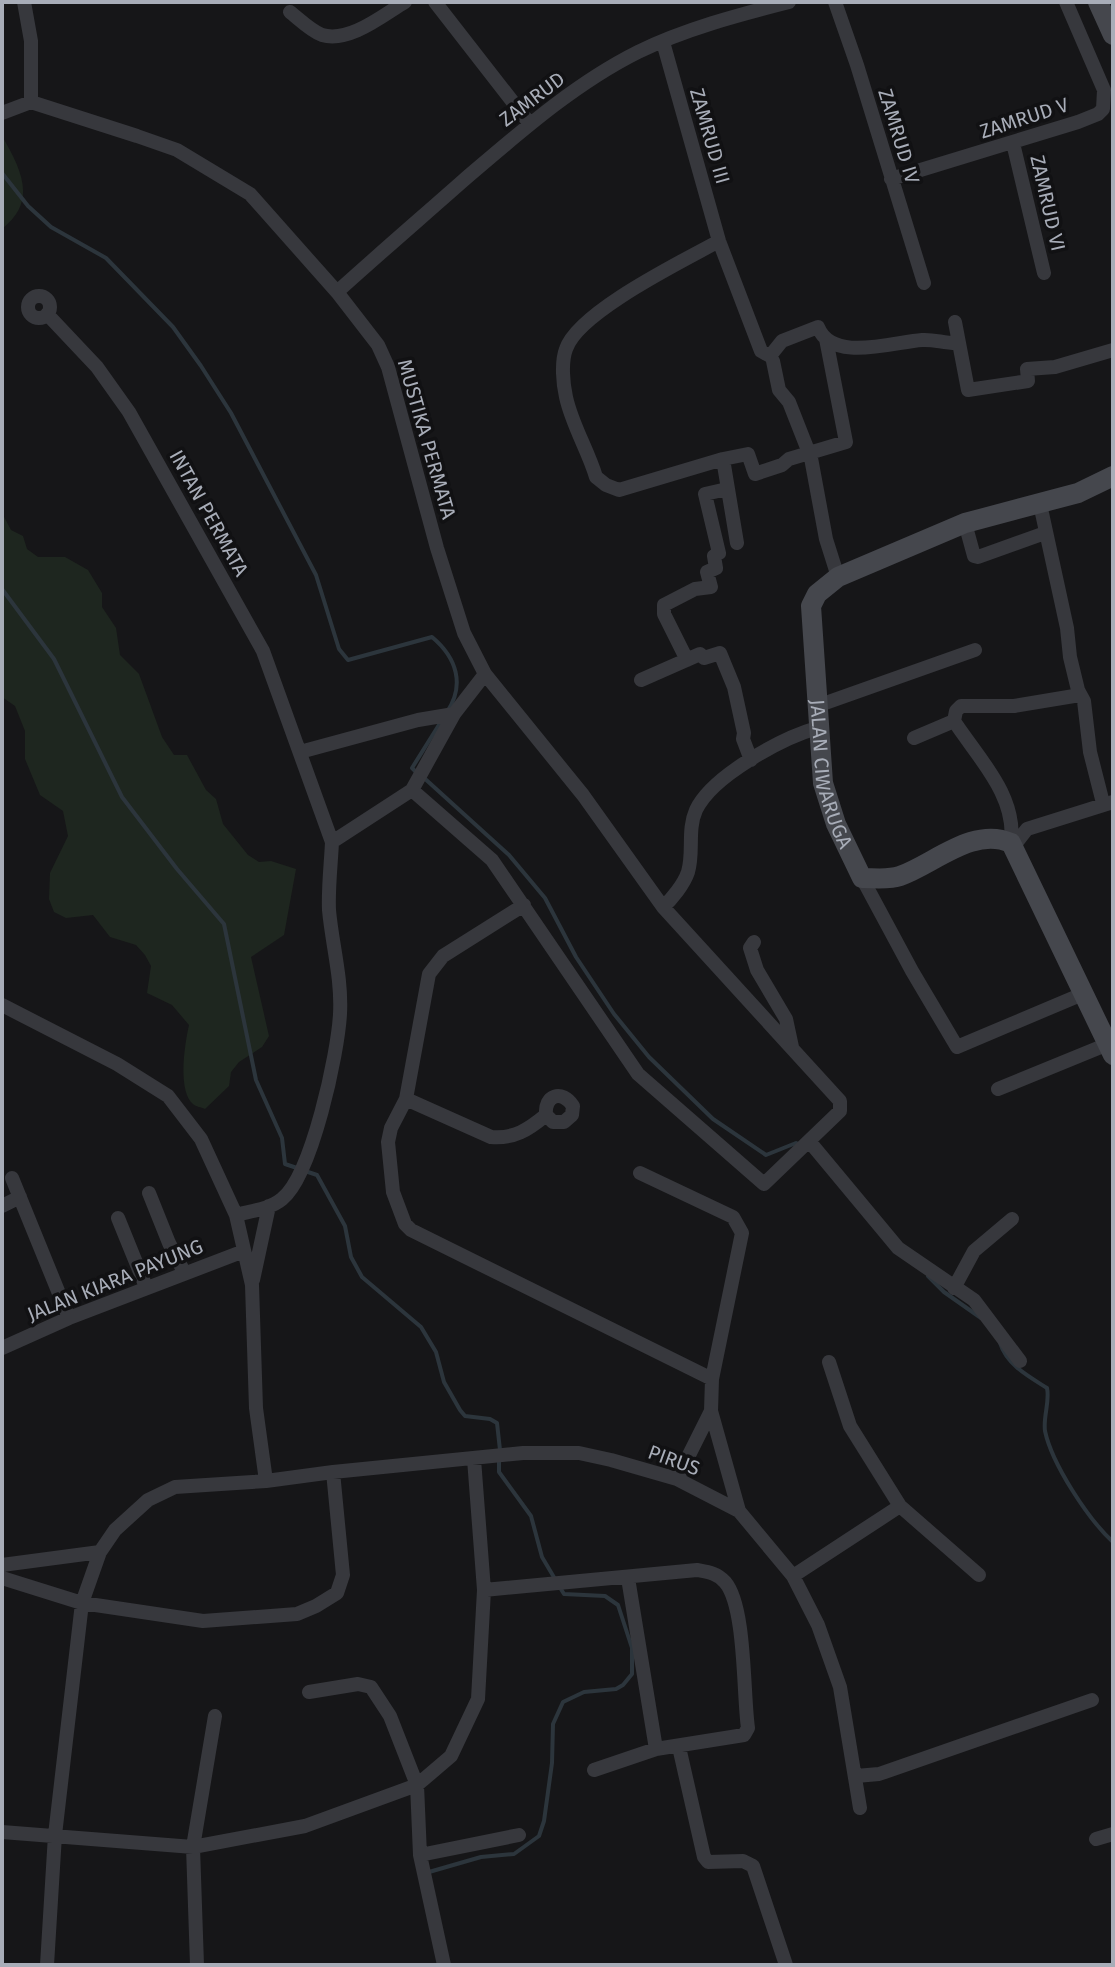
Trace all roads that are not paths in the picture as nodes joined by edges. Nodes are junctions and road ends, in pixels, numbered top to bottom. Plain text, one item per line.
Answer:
1 (24, 2) edge
2 (405, 2) edge
3 (435, 2) edge
4 (789, 2) edge
5 (835, 2) edge
6 (1066, 2) edge
7 (1098, 2) edge
8 (290, 12) dead end
9 (1113, 35) edge
10 (663, 42) junction
11 (31, 102) junction
12 (2, 113) edge
13 (530, 124) junction
14 (1013, 143) junction
15 (891, 179) junction
16 (719, 241) junction
17 (1044, 273) dead end
18 (924, 283) dead end
19 (337, 292) junction
20 (47, 314) dead end
21 (955, 322) dead end
22 (826, 339) junction
23 (959, 343) junction
24 (1113, 350) edge
25 (773, 361) dead end
26 (809, 453) junction
27 (723, 459) junction
28 (1113, 476) edge
29 (727, 489) junction
30 (1040, 504) junction
31 (965, 523) junction
32 (1045, 533) junction
33 (737, 543) dead end
34 (838, 577) junction
35 (975, 650) dead end
36 (687, 660) junction
37 (485, 674) junction
38 (641, 680) dead end
39 (1080, 695) junction
40 (817, 706) junction
41 (454, 714) junction
42 (954, 721) junction
43 (817, 728) junction
44 (914, 738) dead end
45 (300, 752) junction
46 (751, 760) junction
47 (412, 790) junction
48 (1108, 802) edge
49 (332, 842) junction
50 (1012, 845) junction
51 (862, 878) junction
52 (524, 905) junction
53 (663, 907) junction
54 (754, 942) dead end
55 (1085, 993) junction
56 (2, 1005) edge
57 (792, 1048) junction
58 (1110, 1050) edge
59 (998, 1089) dead end
60 (406, 1099) junction
61 (546, 1115) dead end
62 (809, 1141) junction
63 (640, 1173) dead end
64 (12, 1178) dead end
65 (149, 1193) dead end
66 (20, 1197) junction
67 (2, 1206) edge
68 (269, 1206) junction
69 (236, 1215) junction
70 (118, 1218) dead end
71 (1012, 1219) dead end
72 (244, 1251) junction
73 (184, 1272) junction
74 (252, 1285) junction
75 (146, 1287) junction
76 (954, 1288) junction
77 (69, 1318) junction
78 (2, 1348) edge
79 (1020, 1361) dead end
80 (829, 1362) dead end
81 (712, 1379) junction
82 (711, 1411) junction
83 (474, 1459) junction
84 (333, 1472) junction
85 (677, 1479) junction
86 (266, 1481) junction
87 (900, 1506) junction
88 (739, 1511) junction
89 (100, 1552) junction
90 (2, 1565) edge
91 (979, 1575) dead end
92 (793, 1576) junction
93 (2, 1578) edge
94 (628, 1578) junction
95 (484, 1590) junction
96 (82, 1603) junction
97 (309, 1692) dead end
98 (1092, 1700) dead end
99 (215, 1716) dead end
100 (679, 1747) junction
101 (656, 1749) junction
102 (594, 1770) dead end
103 (856, 1776) junction
104 (417, 1785) junction
105 (860, 1808) dead end
106 (2, 1832) edge
107 (1113, 1834) edge
108 (55, 1835) junction
109 (519, 1835) dead end
110 (1096, 1839) dead end
111 (193, 1847) junction
112 (420, 1855) junction
113 (47, 1965) edge
114 (197, 1965) edge
115 (444, 1965) edge
116 (786, 1965) edge

1 - 11 street
2 - 8 street
3 - 13 street
4 - 10 street, ZAMRUD
5 - 15 street, ZAMRUD IV
6 - 14 street, ZAMRUD V
7 - 9 street
10 - 13 street, ZAMRUD
10 - 16 street, ZAMRUD III
11 - 12 street
11 - 19 street, MUSTIKA PERMATA
13 - 19 street, ZAMRUD
14 - 15 street, ZAMRUD V
14 - 17 street, ZAMRUD VI
15 - 18 street, ZAMRUD IV
16 - 22 street, ZAMRUD III
16 - 27 street
19 - 37 street, MUSTIKA PERMATA
20 - 45 street, INTAN PERMATA
21 - 23 street
22 - 23 street
22 - 26 street
23 - 24 street
25 - 26 street
26 - 27 street
26 - 34 street
27 - 29 street
28 - 30 street, JALAN CIWARUGA
29 - 33 street
29 - 36 street
30 - 31 street, JALAN CIWARUGA
30 - 32 street
31 - 32 street
31 - 34 street, JALAN CIWARUGA
32 - 39 street
34 - 40 street, JALAN CIWARUGA
35 - 40 street
36 - 38 street
36 - 46 street
37 - 41 street
37 - 53 street, MUSTIKA PERMATA
39 - 42 street
39 - 48 street
40 - 43 street, JALAN CIWARUGA
41 - 45 street
41 - 47 street
42 - 44 street
42 - 50 street
43 - 46 street
43 - 51 street, JALAN CIWARUGA
45 - 49 street, INTAN PERMATA
46 - 53 street
47 - 49 street
47 - 52 street
48 - 50 street
49 - 68 street
50 - 51 street
50 - 55 street
51 - 55 street
52 - 60 street
52 - 62 street
53 - 57 street, MUSTIKA PERMATA
54 - 57 street
55 - 58 street
56 - 69 street
57 - 62 street, MUSTIKA PERMATA
58 - 59 street
60 - 61 street
60 - 81 street
62 - 76 street
63 - 81 street
64 - 66 street
65 - 73 street
66 - 67 street
66 - 77 street
68 - 69 street
68 - 74 street
69 - 72 street
70 - 75 street
71 - 76 street
72 - 73 street, JALAN KIARA PAYUNG
72 - 74 street
73 - 75 street, JALAN KIARA PAYUNG
74 - 86 street
75 - 77 street, JALAN KIARA PAYUNG
76 - 79 street
77 - 78 street, JALAN KIARA PAYUNG
80 - 87 street
81 - 82 street
82 - 85 street
82 - 88 street
83 - 84 street, PIRUS
83 - 85 street, PIRUS
83 - 95 street
84 - 86 street, PIRUS
84 - 96 street
85 - 88 street, PIRUS
86 - 89 street, PIRUS
87 - 91 street
87 - 92 street
88 - 92 street, PIRUS
89 - 90 street
89 - 96 street, PIRUS
92 - 103 street, PIRUS
93 - 96 street
94 - 95 street
94 - 100 street
94 - 101 street
95 - 104 street
96 - 108 street, PIRUS
97 - 104 street
98 - 103 street
99 - 111 street
100 - 101 street
100 - 116 street
101 - 102 street
103 - 105 street, PIRUS
104 - 111 street
104 - 112 street
106 - 108 street
107 - 110 street
108 - 111 street
108 - 113 street, PIRUS
109 - 112 street
111 - 114 street
112 - 115 street

